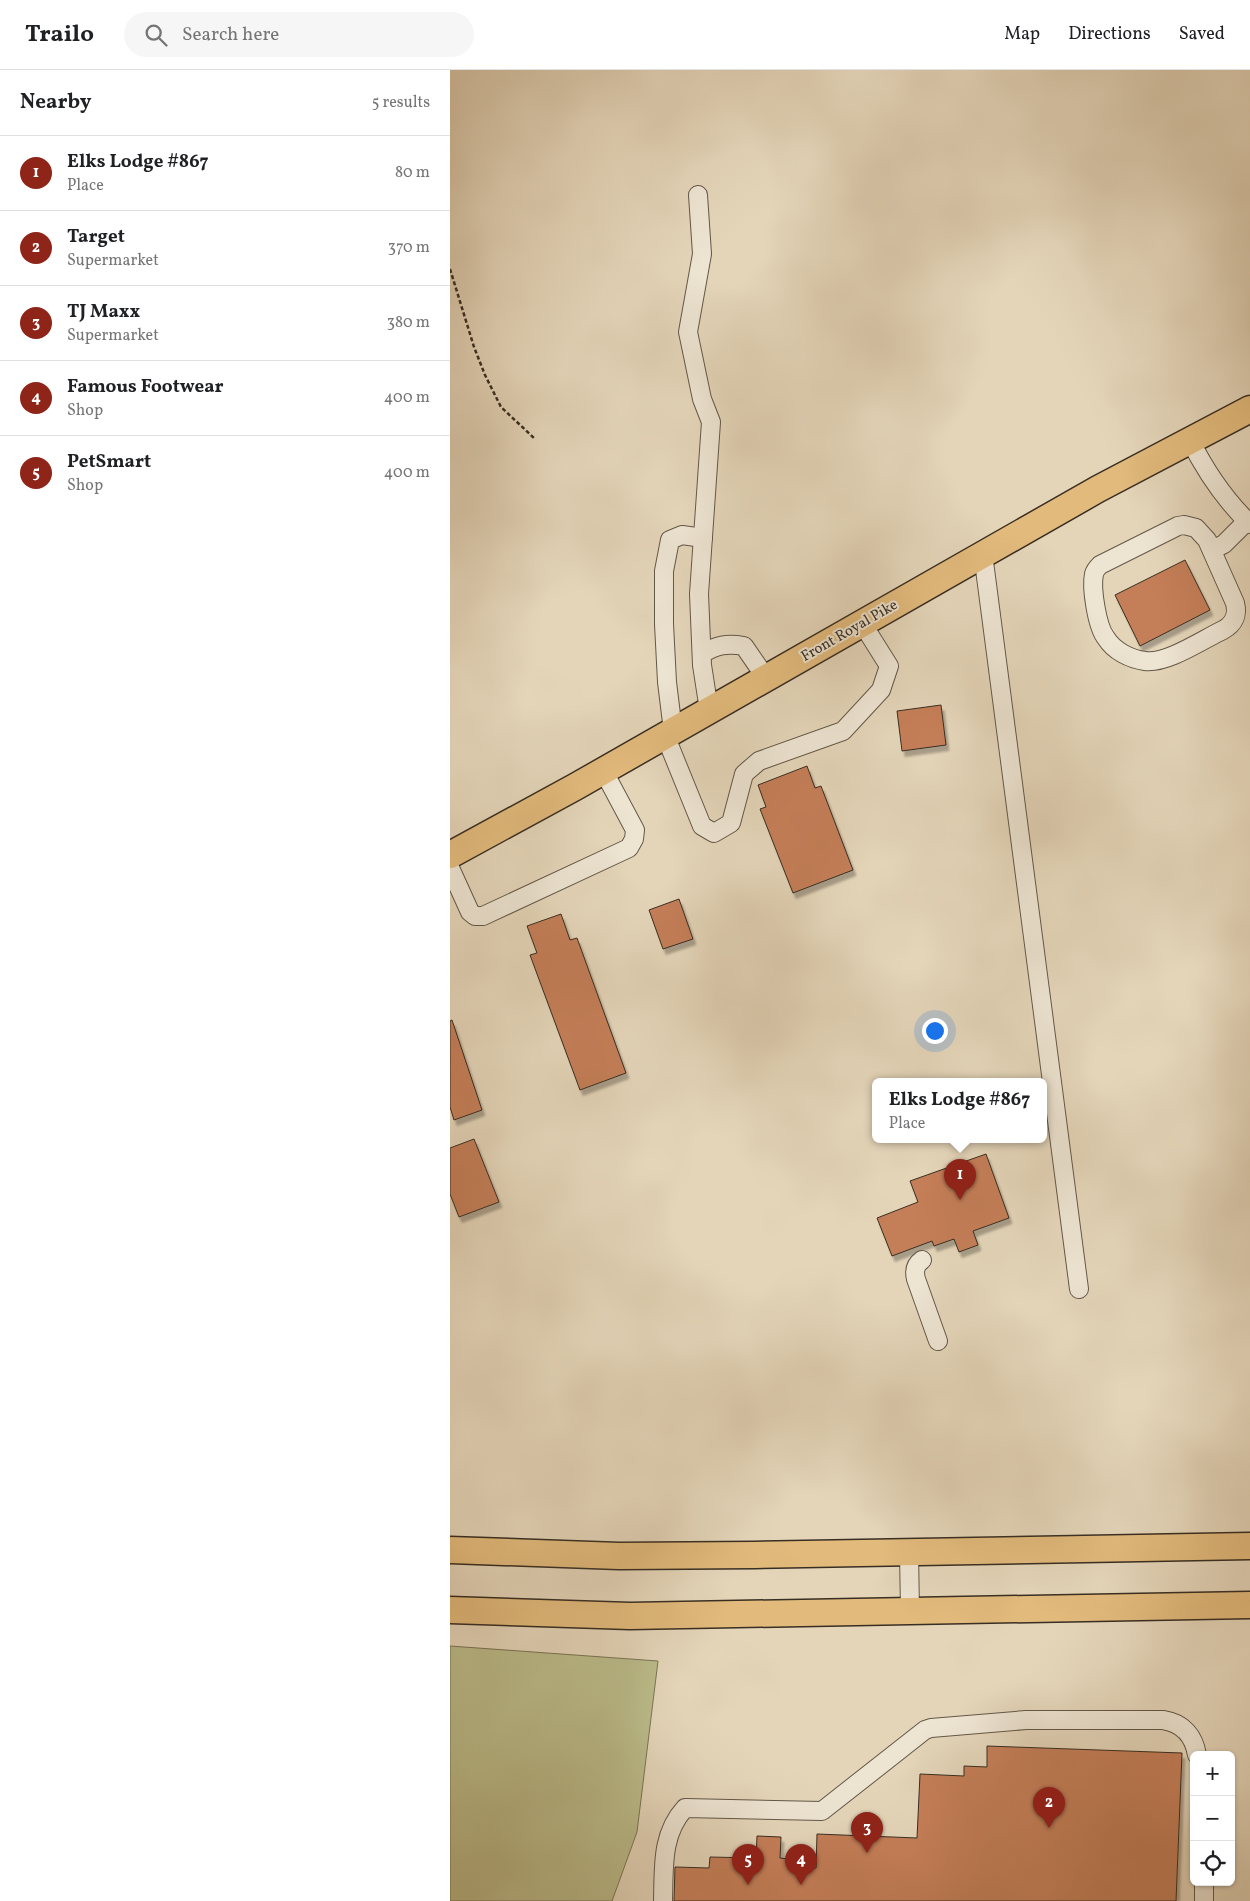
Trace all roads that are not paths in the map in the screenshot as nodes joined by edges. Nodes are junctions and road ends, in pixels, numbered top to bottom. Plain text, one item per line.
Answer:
1 (698, 195) dead end
2 (1250, 410) edge
3 (1190, 440) junction
4 (1248, 522) edge
5 (703, 538) junction
6 (1212, 550) junction
7 (983, 554) junction
8 (862, 623) junction
9 (702, 654) junction
10 (766, 678) junction
11 (709, 710) junction
12 (669, 733) junction
13 (603, 770) junction
14 (450, 855) edge
15 (450, 868) edge
16 (922, 1260) dead end
17 (1079, 1289) dead end
18 (938, 1341) dead end
19 (1250, 1546) edge
20 (450, 1550) edge
21 (910, 1552) junction
22 (1250, 1605) edge
23 (450, 1610) edge
24 (910, 1611) junction
25 (1196, 1751) edge
26 (1204, 1886) edge
27 (663, 1901) edge
28 (1204, 1901) edge

1 - 5 street
2 - 3 highway, Front Royal Pike
3 - 4 street
3 - 7 highway, Front Royal Pike
4 - 6 street
5 - 9 street
5 - 12 street
6 - 6 street
7 - 8 highway, Front Royal Pike
7 - 17 street
8 - 10 highway, Front Royal Pike
8 - 12 street
9 - 10 street
9 - 11 street
10 - 11 highway, Front Royal Pike
11 - 12 highway, Front Royal Pike
12 - 13 highway, Front Royal Pike
13 - 14 highway, Front Royal Pike
13 - 15 street
16 - 18 street
19 - 21 highway
20 - 21 highway
21 - 24 street
22 - 24 highway
23 - 24 highway
25 - 27 street
26 - 28 street

